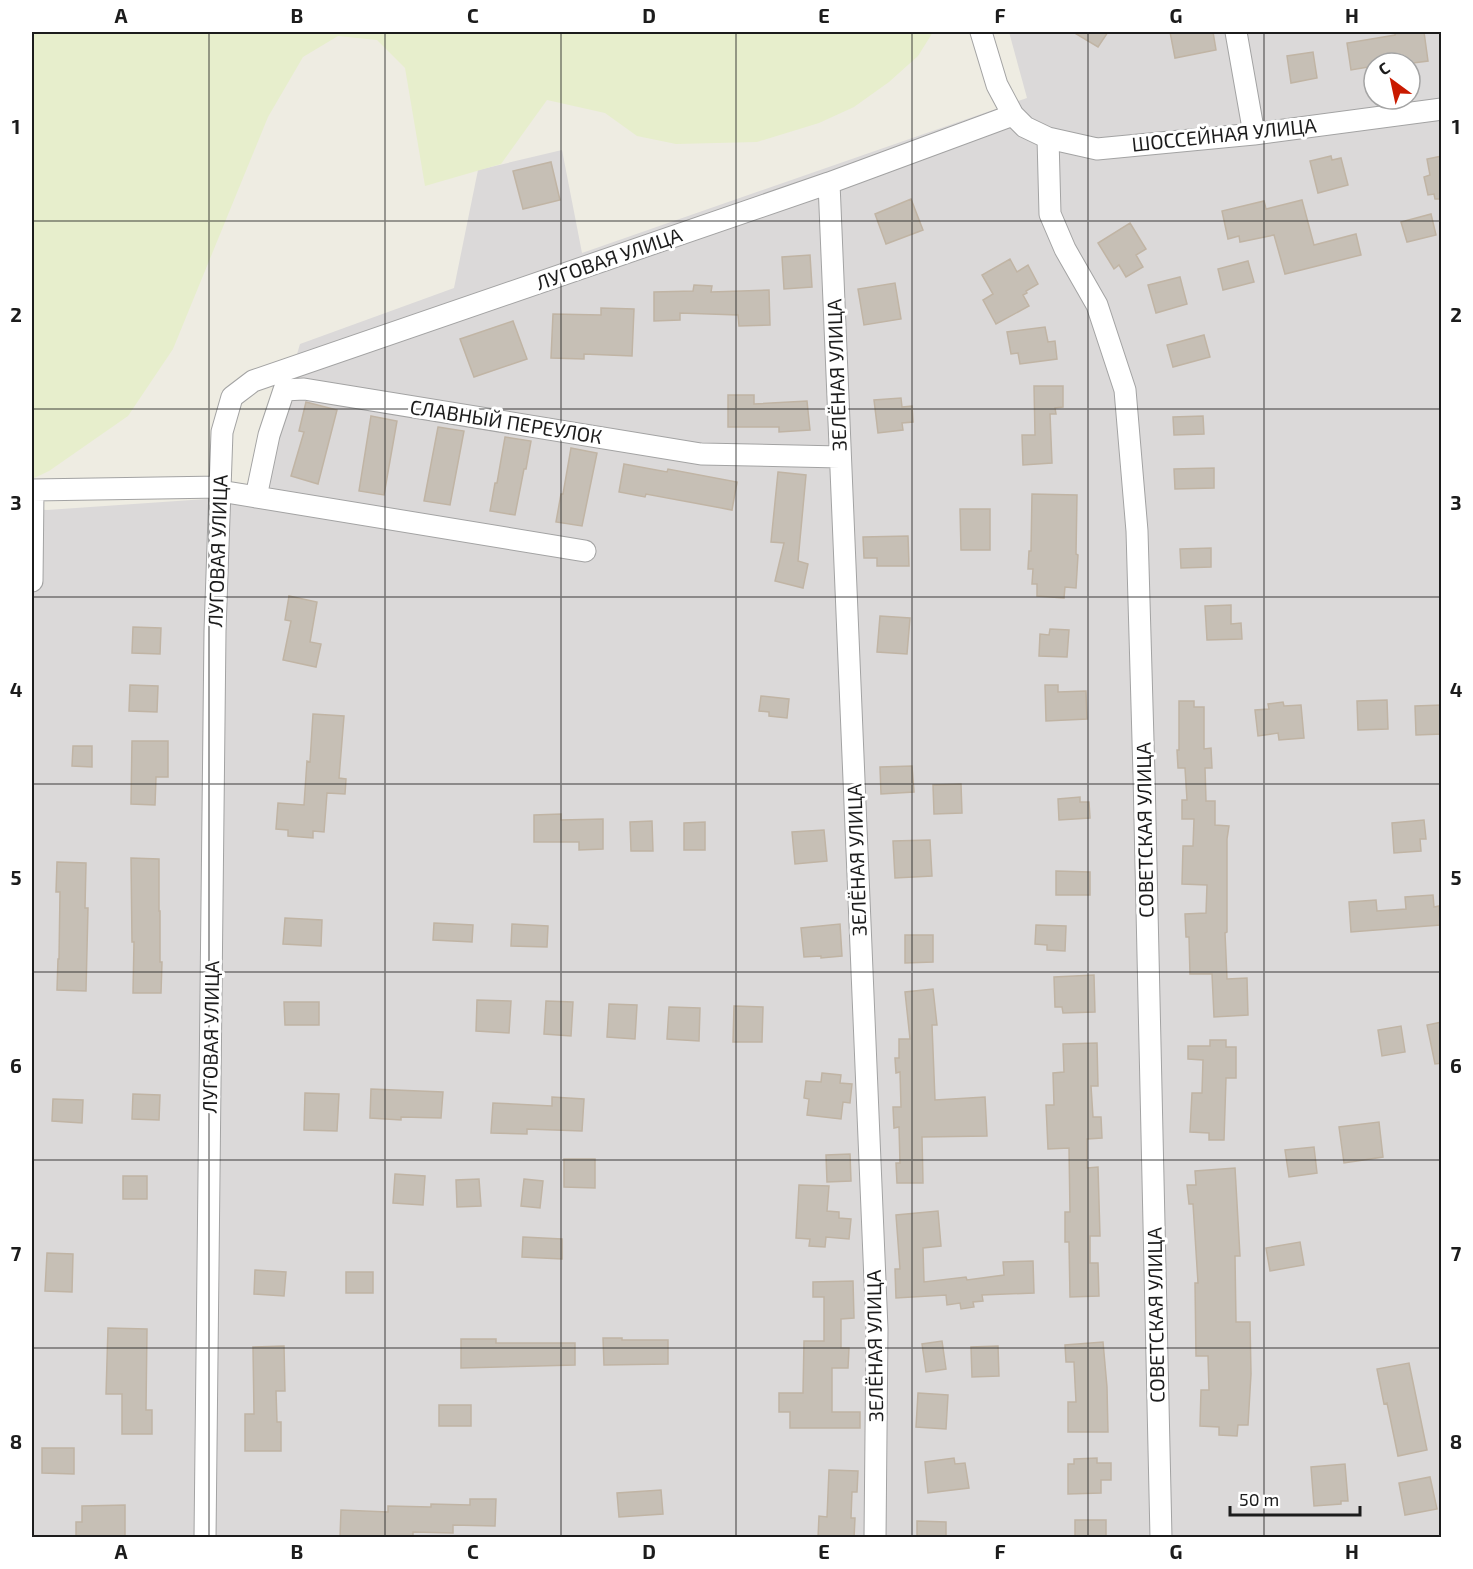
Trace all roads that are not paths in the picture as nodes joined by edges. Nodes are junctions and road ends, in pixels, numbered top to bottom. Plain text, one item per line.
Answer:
1 (981, 32) edge
2 (1236, 32) edge
3 (1442, 109) edge
4 (1013, 115) junction
5 (1254, 134) junction
6 (1048, 138) junction
7 (829, 183) junction
8 (840, 457) junction
9 (220, 489) junction
10 (256, 497) junction
11 (585, 551) dead end
12 (32, 582) edge
13 (205, 1538) edge
14 (875, 1538) edge
15 (1161, 1538) edge

1 - 4 street
2 - 5 street
3 - 5 street, ШОССЕЙНАЯ УЛИЦА
4 - 6 street, ШОССЕЙНАЯ УЛИЦА
4 - 7 street, ЛУГОВАЯ УЛИЦА
5 - 6 street, ШОССЕЙНАЯ УЛИЦА
6 - 15 street, СОВЕТСКАЯ УЛИЦА
7 - 8 street, ЗЕЛЁНАЯ УЛИЦА
7 - 9 street, ЛУГОВАЯ УЛИЦА
8 - 10 street, СЛАВНЫЙ ПЕРЕУЛОК
8 - 14 street, ЗЕЛЁНАЯ УЛИЦА
9 - 10 street
9 - 12 street
9 - 13 street, ЛУГОВАЯ УЛИЦА
10 - 11 street

